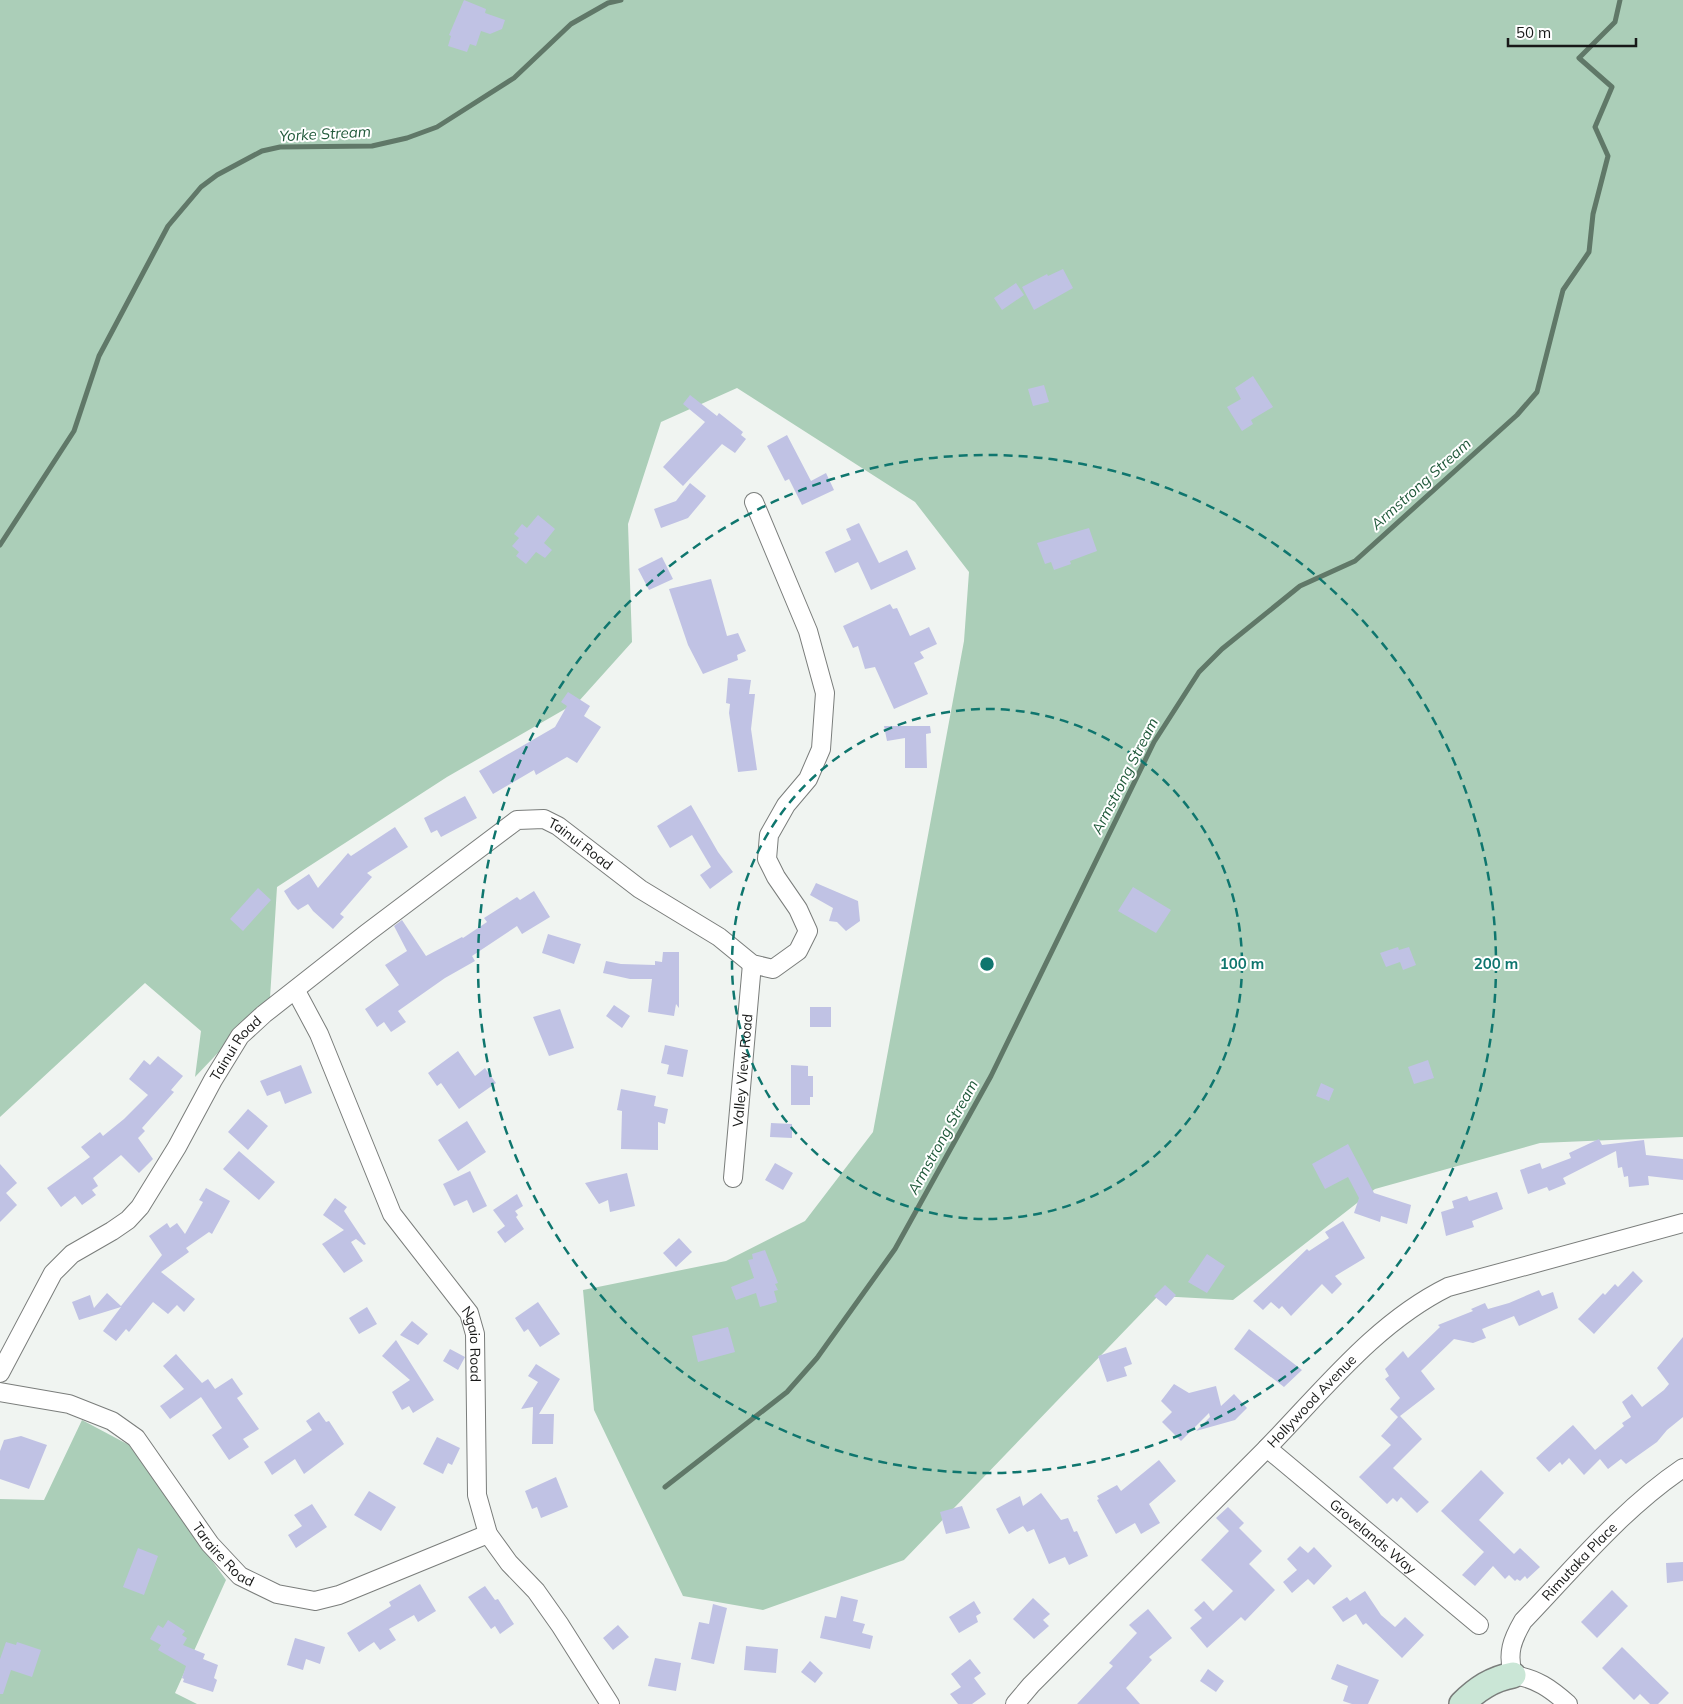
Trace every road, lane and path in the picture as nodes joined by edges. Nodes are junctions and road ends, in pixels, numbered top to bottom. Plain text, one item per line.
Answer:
1 (754, 502) dead end
2 (752, 964) junction
3 (296, 991) junction
4 (733, 1178) dead end
5 (1683, 1223) edge
6 (0, 1374) edge
7 (0, 1392) edge
8 (1267, 1448) junction
9 (1683, 1468) edge
10 (488, 1534) junction
11 (1478, 1625) dead end
12 (1513, 1675) junction
13 (610, 1704) edge
14 (1015, 1704) edge
15 (1462, 1704) edge
16 (1568, 1704) edge

1 - 2 street
2 - 3 street, Tainui Road
2 - 4 street, Valley View Road
3 - 6 street, Tainui Road
3 - 10 street, Ngaio Road
5 - 8 street, Hollywood Avenue
7 - 10 street, Taraire Road
8 - 11 street, Grovelands Way
8 - 14 street, Hollywood Avenue
9 - 12 street, Rimutaka Place
10 - 13 street, Ngaio Road
12 - 15 street
12 - 16 street

